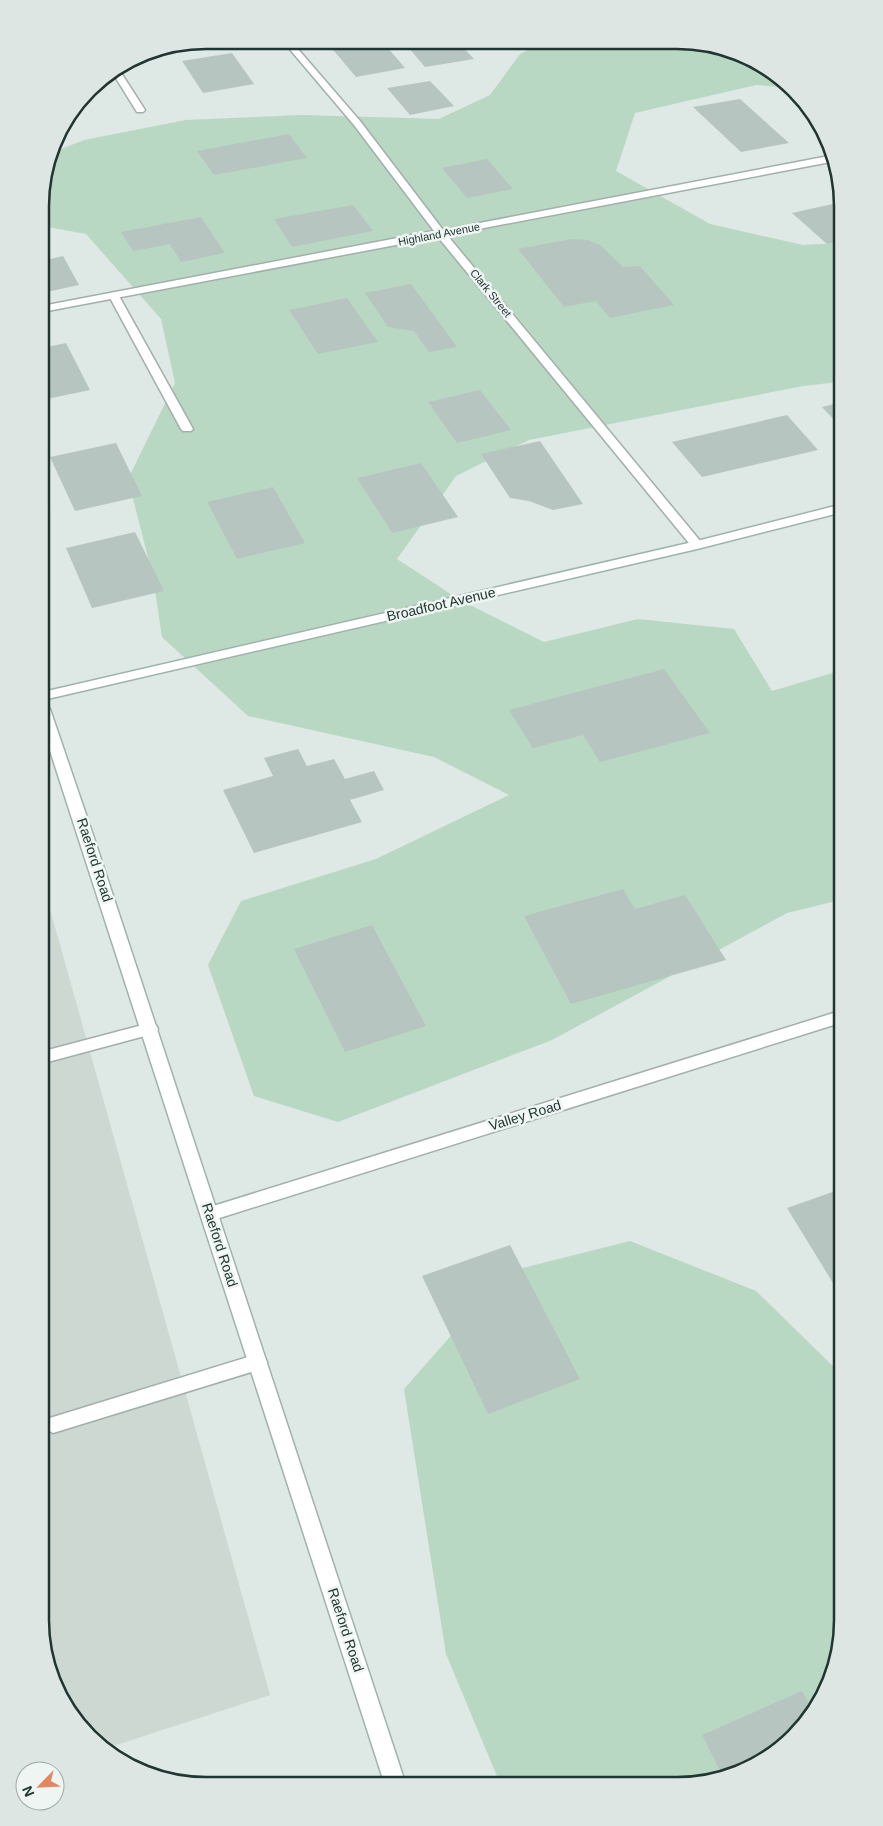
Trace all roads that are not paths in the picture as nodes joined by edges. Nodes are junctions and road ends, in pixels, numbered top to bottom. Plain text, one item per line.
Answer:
1 (294, 49) edge
2 (118, 75) edge
3 (140, 110) dead end
4 (827, 160) edge
5 (441, 234) junction
6 (114, 296) junction
7 (49, 308) edge
8 (187, 428) dead end
9 (834, 510) edge
10 (698, 545) junction
11 (49, 695) edge
12 (49, 727) edge
13 (834, 1019) edge
14 (150, 1030) junction
15 (49, 1056) edge
16 (210, 1214) junction
17 (258, 1362) junction
18 (53, 1425) dead end
19 (393, 1777) edge

1 - 5 street, Clark Street
2 - 3 street
4 - 5 street, Highland Avenue
5 - 6 street, Highland Avenue
5 - 10 street, Clark Street
6 - 7 street, Highland Avenue
6 - 8 street
9 - 10 street, Broadfoot Avenue
10 - 11 street, Broadfoot Avenue
12 - 14 street, Raeford Road
13 - 16 street, Valley Road
14 - 15 street
14 - 16 street, Raeford Road
16 - 17 street, Raeford Road
17 - 18 street
17 - 19 street, Raeford Road

